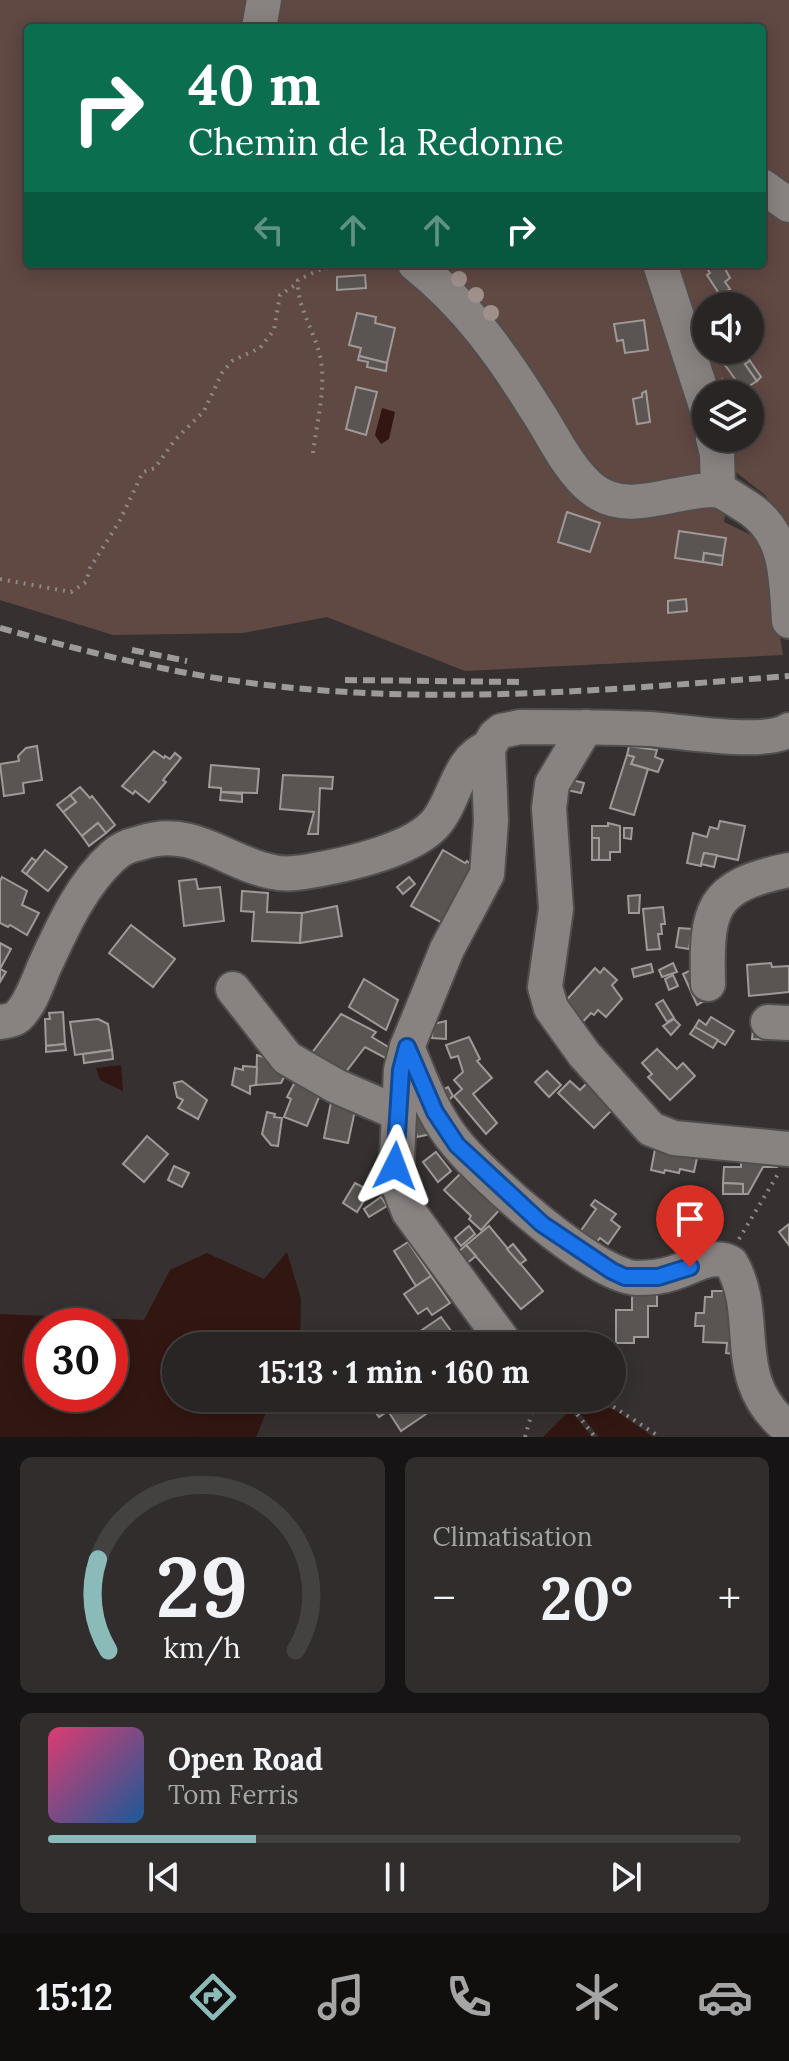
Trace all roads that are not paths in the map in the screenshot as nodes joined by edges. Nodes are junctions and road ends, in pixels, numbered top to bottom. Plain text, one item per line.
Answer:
1 (264, 0) edge
2 (260, 24) edge
3 (766, 189) edge
4 (789, 205) edge
5 (420, 268) edge
6 (661, 268) edge
7 (698, 380) edge
8 (716, 452) edge
9 (718, 490) junction
10 (789, 619) edge
11 (586, 727) junction
12 (789, 730) edge
13 (488, 748) junction
14 (789, 870) edge
15 (708, 984) dead end
16 (233, 989) dead end
17 (0, 1022) edge
18 (407, 1047) junction
19 (398, 1113) junction
20 (785, 1158) edge
21 (497, 1332) edge
22 (789, 1429) edge

1 - 2 street
3 - 4 street
5 - 9 street
6 - 7 street
8 - 9 street
9 - 10 street
11 - 12 street
11 - 13 street
11 - 20 street
13 - 17 street
13 - 18 street
14 - 15 street
16 - 19 street
18 - 19 street
18 - 22 street
19 - 21 street

